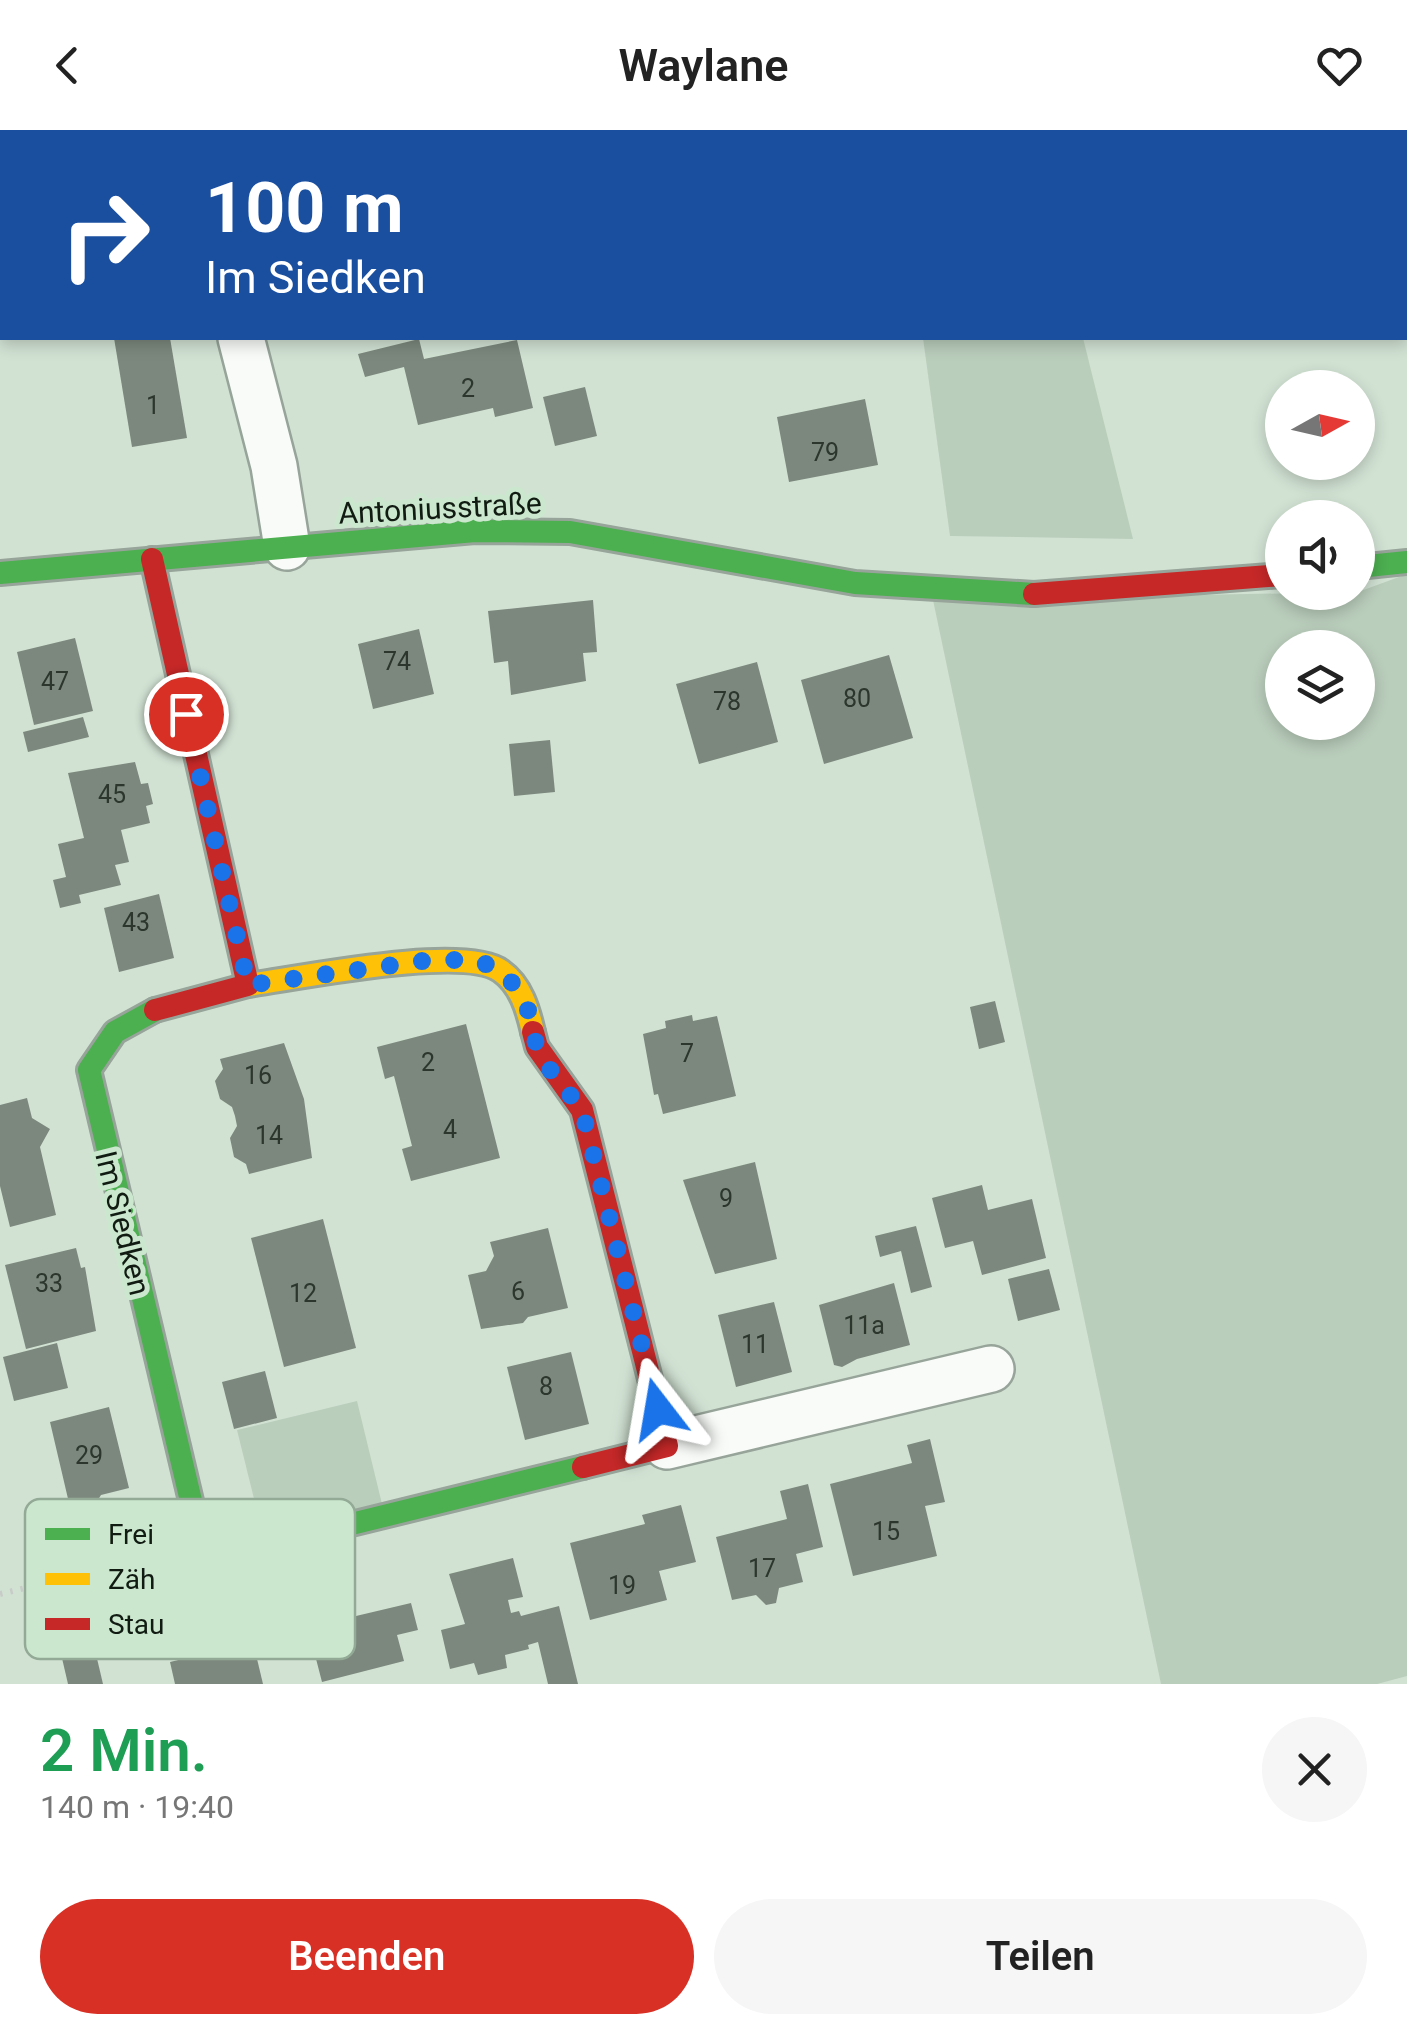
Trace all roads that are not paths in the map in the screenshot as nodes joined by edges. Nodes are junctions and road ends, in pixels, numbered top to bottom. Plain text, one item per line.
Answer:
1 (242, 340) edge
2 (287, 547) junction
3 (152, 559) junction
4 (1407, 562) edge
5 (1375, 565) edge
6 (0, 573) edge
7 (1265, 576) edge
8 (248, 985) junction
9 (992, 1369) dead end
10 (667, 1446) junction
11 (191, 1499) edge
12 (355, 1523) edge

1 - 2 street
2 - 3 street, Antoniusstraße
2 - 7 street, Antoniusstraße
3 - 6 street, Antoniusstraße
3 - 8 street
4 - 5 street
8 - 10 street, Im Siedken
8 - 11 street, Im Siedken
9 - 10 street
10 - 12 street

